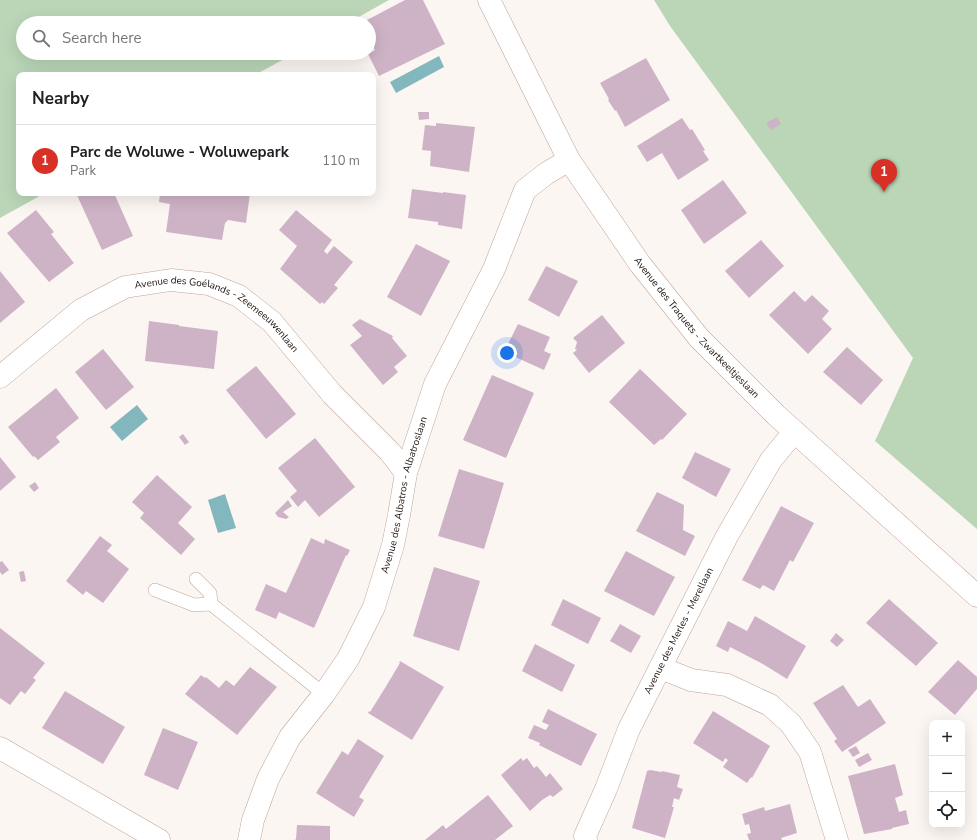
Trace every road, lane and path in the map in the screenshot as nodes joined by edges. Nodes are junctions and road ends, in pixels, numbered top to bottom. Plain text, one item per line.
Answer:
1 (489, 0) edge
2 (569, 160) junction
3 (0, 377) edge
4 (794, 432) junction
5 (406, 473) junction
6 (196, 578) dead end
7 (155, 590) dead end
8 (977, 596) edge
9 (211, 604) junction
10 (661, 668) junction
11 (324, 694) junction
12 (0, 748) edge
13 (582, 839) edge
14 (158, 840) edge
15 (249, 840) edge
16 (837, 840) edge

1 - 2 street, Avenue des Traquets - Zwartkeeltjeslaan
2 - 4 street, Avenue des Traquets - Zwartkeeltjeslaan
2 - 5 street, Avenue des Albatros - Albatroslaan
3 - 5 street, Avenue des Goélands - Zeemeeuwenlaan
4 - 8 street, Avenue des Traquets - Zwartkeeltjeslaan
4 - 10 street, Avenue des Merles - Merellaan
5 - 11 street, Avenue des Albatros - Albatroslaan
6 - 9 lane
7 - 9 lane
9 - 11 lane
10 - 13 street, Avenue des Merles - Merellaan
10 - 16 street
11 - 15 street, Avenue des Albatros - Albatroslaan
12 - 14 street

